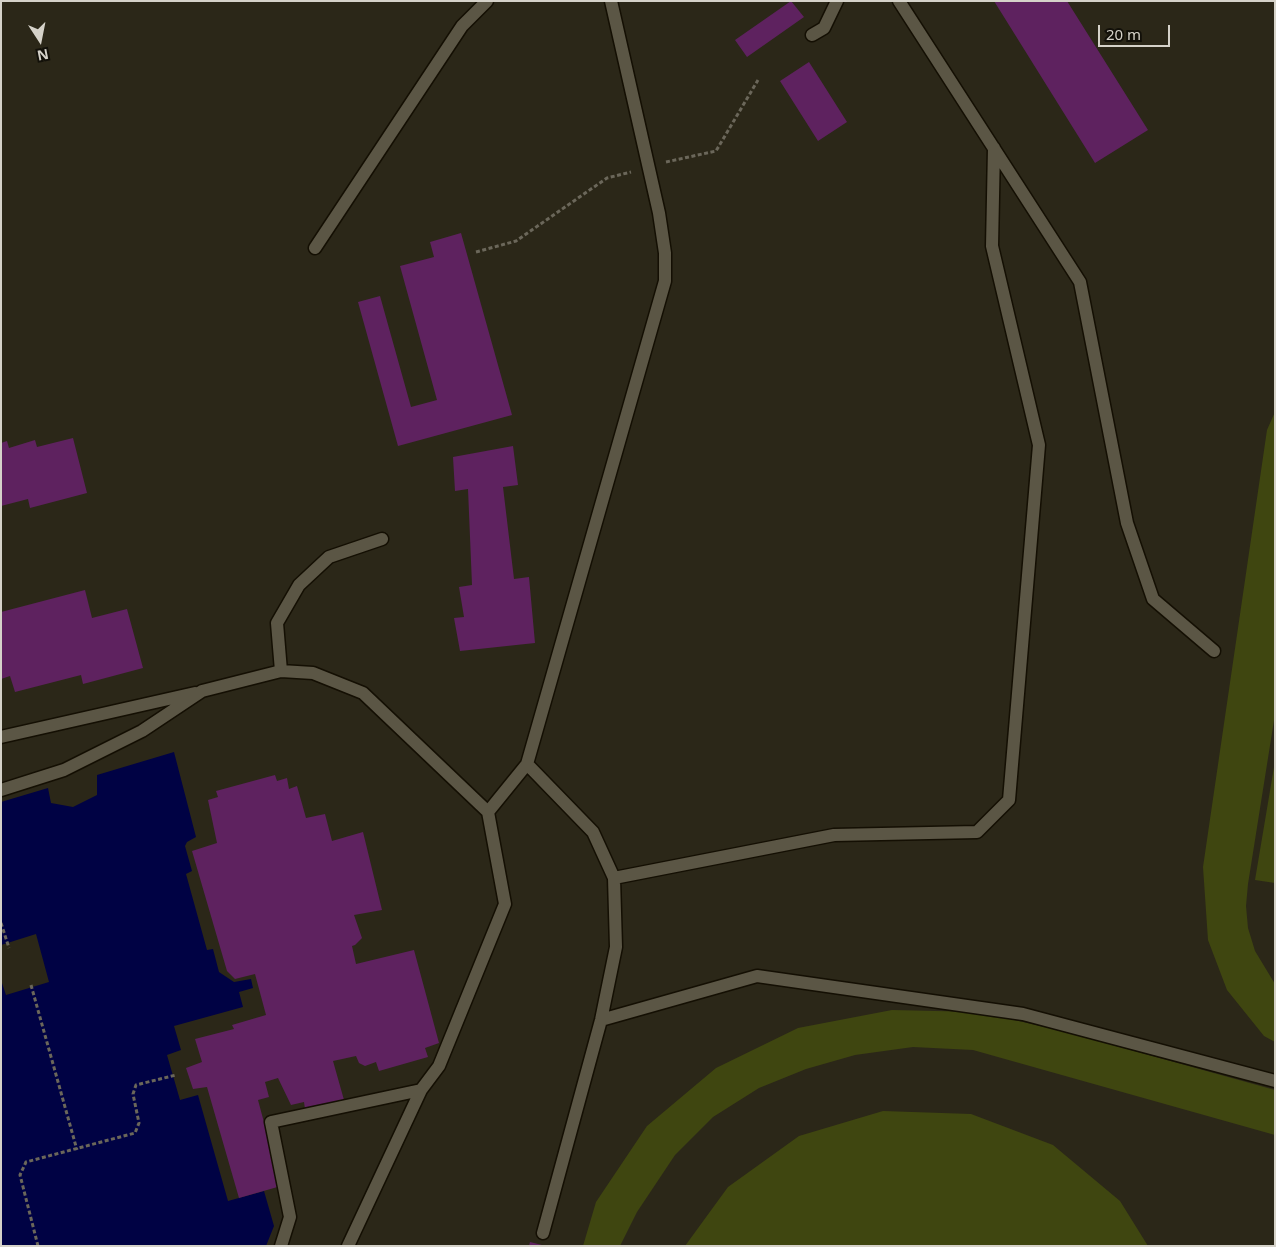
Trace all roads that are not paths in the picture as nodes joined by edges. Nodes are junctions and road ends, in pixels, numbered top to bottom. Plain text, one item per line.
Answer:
1 (488, 1) edge
2 (611, 1) edge
3 (837, 1) edge
4 (898, 1) edge
5 (812, 35) dead end
6 (994, 148) junction
7 (315, 248) dead end
8 (382, 540) dead end
9 (1214, 651) dead end
10 (281, 672) junction
11 (202, 691) junction
12 (1, 737) edge
13 (527, 764) junction
14 (1, 790) edge
15 (488, 812) junction
16 (614, 878) junction
17 (601, 1020) junction
18 (1275, 1081) edge
19 (420, 1090) junction
20 (543, 1233) dead end
21 (281, 1246) edge
22 (348, 1246) edge

1 - 7 street
2 - 13 street
3 - 5 street
4 - 6 street
6 - 9 street
6 - 16 street
8 - 10 street
10 - 11 street
10 - 15 street
11 - 12 street
11 - 14 street
13 - 15 street
13 - 16 street
15 - 19 street
16 - 17 street
17 - 18 street
17 - 20 street
19 - 21 street
19 - 22 street

